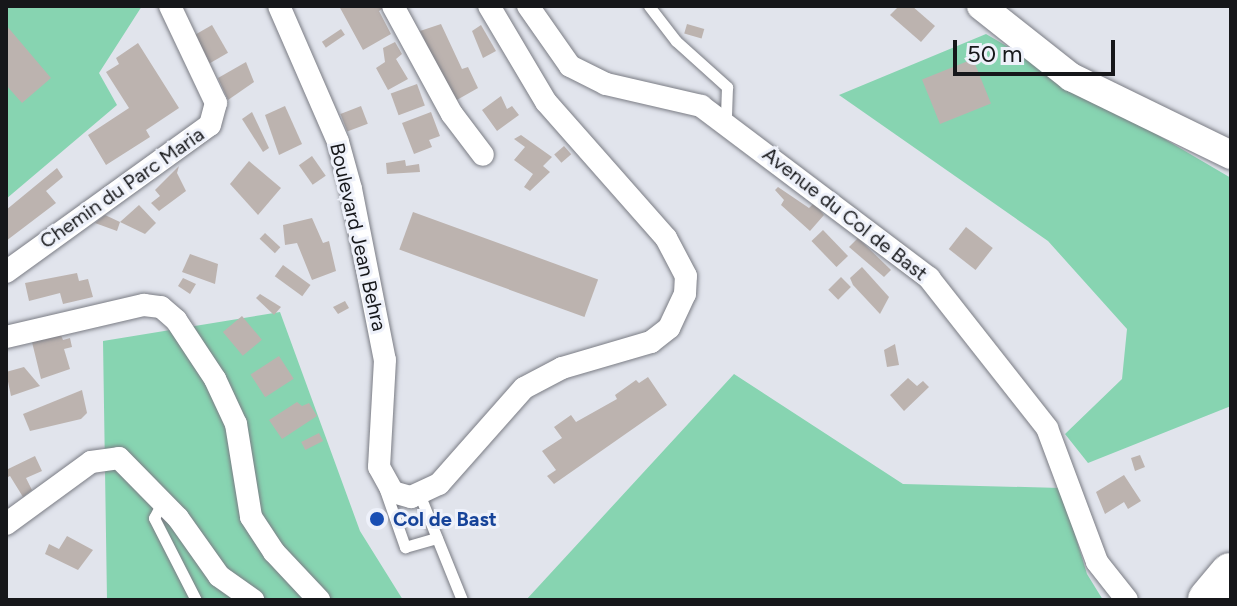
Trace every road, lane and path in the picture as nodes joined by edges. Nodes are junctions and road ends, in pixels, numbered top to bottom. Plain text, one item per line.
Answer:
1 (170, 6) edge
2 (279, 6) edge
3 (393, 6) edge
4 (489, 6) edge
5 (528, 6) edge
6 (649, 6) edge
7 (981, 6) edge
8 (726, 124) junction
9 (483, 155) dead end
10 (1231, 155) edge
11 (6, 272) edge
12 (6, 337) edge
13 (382, 479) junction
14 (420, 496) junction
15 (163, 501) junction
16 (6, 524) edge
17 (437, 538) junction
18 (1231, 574) edge
19 (196, 600) edge
20 (253, 600) edge
21 (319, 600) edge
22 (462, 600) edge
23 (1127, 600) edge
24 (1209, 600) edge

1 - 11 street, Chemin du Parc Maria
2 - 13 street, Boulevard Jean Behra
3 - 9 street
4 - 14 street
5 - 8 street, Avenue du Col de Bast
6 - 8 lane
7 - 10 street
8 - 23 street, Avenue du Col de Bast
12 - 21 street
13 - 14 street
13 - 17 lane
14 - 17 lane
15 - 16 street
15 - 19 lane
15 - 20 street
17 - 22 lane
18 - 24 highway

